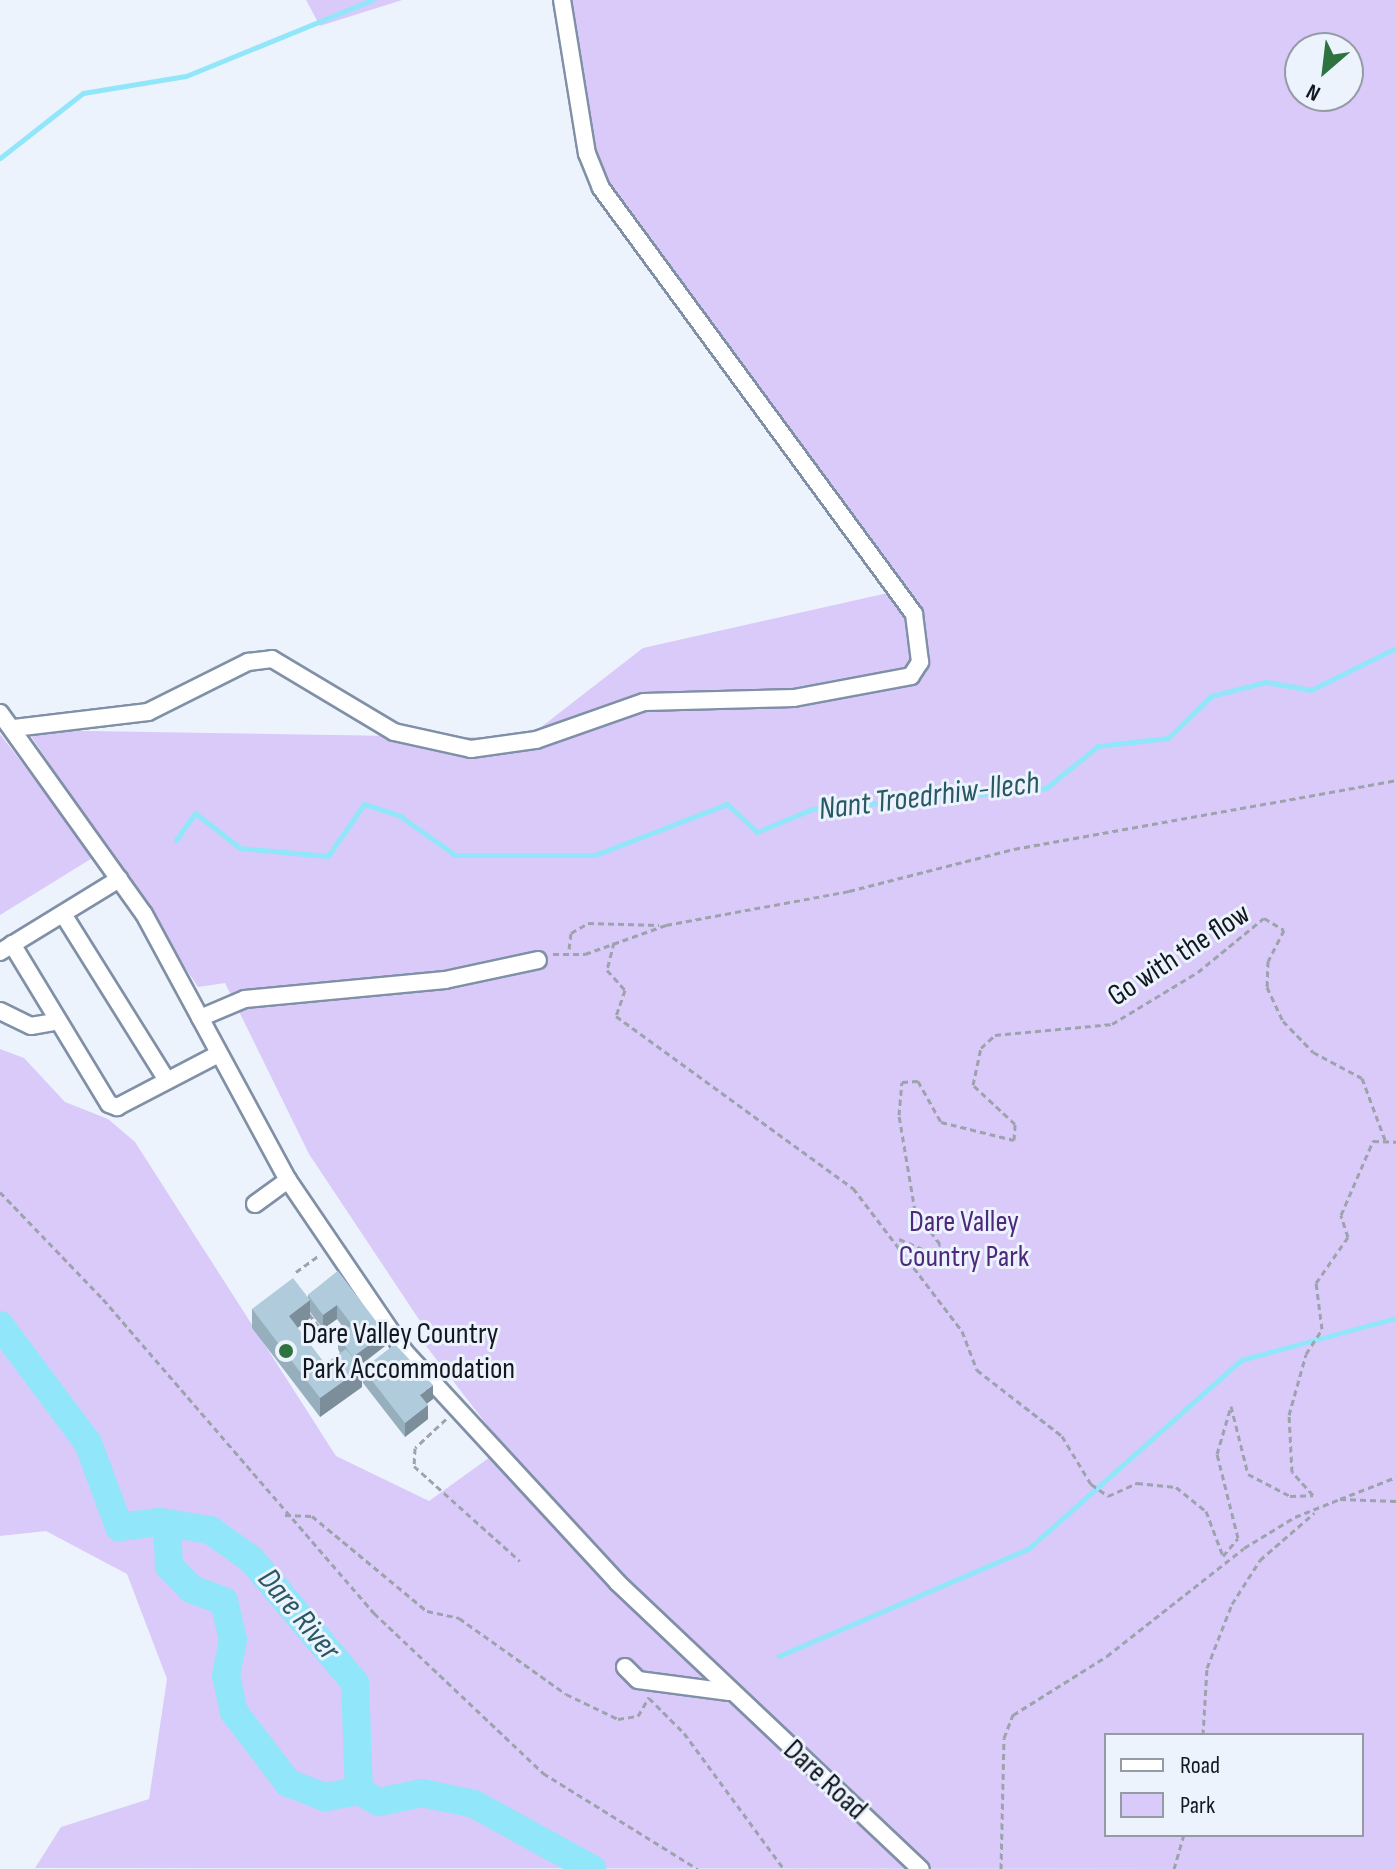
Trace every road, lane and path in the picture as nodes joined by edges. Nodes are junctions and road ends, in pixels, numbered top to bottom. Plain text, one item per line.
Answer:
1 (562, 0) edge
2 (0, 713) edge
3 (14, 728) junction
4 (1396, 780) edge
5 (119, 879) junction
6 (63, 914) junction
7 (666, 925) junction
8 (614, 942) junction
9 (6, 948) edge
10 (569, 949) junction
11 (538, 960) joint
12 (0, 1011) edge
13 (200, 1018) junction
14 (54, 1022) junction
15 (215, 1056) junction
16 (166, 1079) junction
17 (1385, 1140) junction
18 (1396, 1142) edge
19 (288, 1180) junction
20 (0, 1192) edge
21 (255, 1204) dead end
22 (897, 1237) junction
23 (333, 1246) junction
24 (296, 1272) dead end
25 (304, 1307) edge
26 (332, 1343) dead end
27 (454, 1410) junction
28 (1396, 1477) edge
29 (1340, 1499) junction
30 (1396, 1501) edge
31 (1318, 1511) junction
32 (285, 1515) junction
33 (520, 1561) dead end
34 (625, 1667) dead end
35 (653, 1690) junction
36 (729, 1692) junction
37 (1203, 1733) edge
38 (1183, 1837) edge
39 (698, 1869) edge
40 (784, 1869) edge
41 (921, 1869) edge
42 (1001, 1869) edge
43 (1174, 1869) edge

1 - 3 lane
2 - 3 lane, Dare Road
3 - 5 lane, Dare Road
4 - 7 path
5 - 6 lane
5 - 13 lane, Dare Road
6 - 9 lane
6 - 16 lane
7 - 8 path
7 - 10 path
8 - 10 path
8 - 22 path, Go with the flow
9 - 14 lane
10 - 11 path
11 - 13 lane
12 - 14 lane
13 - 15 lane, Dare Road
14 - 16 lane
15 - 16 lane
15 - 19 lane, Dare Road
17 - 18 path
17 - 22 path, Go with the flow
17 - 22 path, Go with the flow
19 - 21 lane
19 - 23 lane, Dare Road
20 - 32 path
23 - 24 path
23 - 27 lane, Dare Road
25 - 26 path
27 - 33 path
27 - 36 lane, Dare Road
28 - 29 path
29 - 30 path
29 - 31 path
31 - 37 path
31 - 42 path
32 - 35 path
32 - 39 path
34 - 35 lane
35 - 36 lane
35 - 40 path
36 - 41 lane, Dare Road
38 - 43 path

